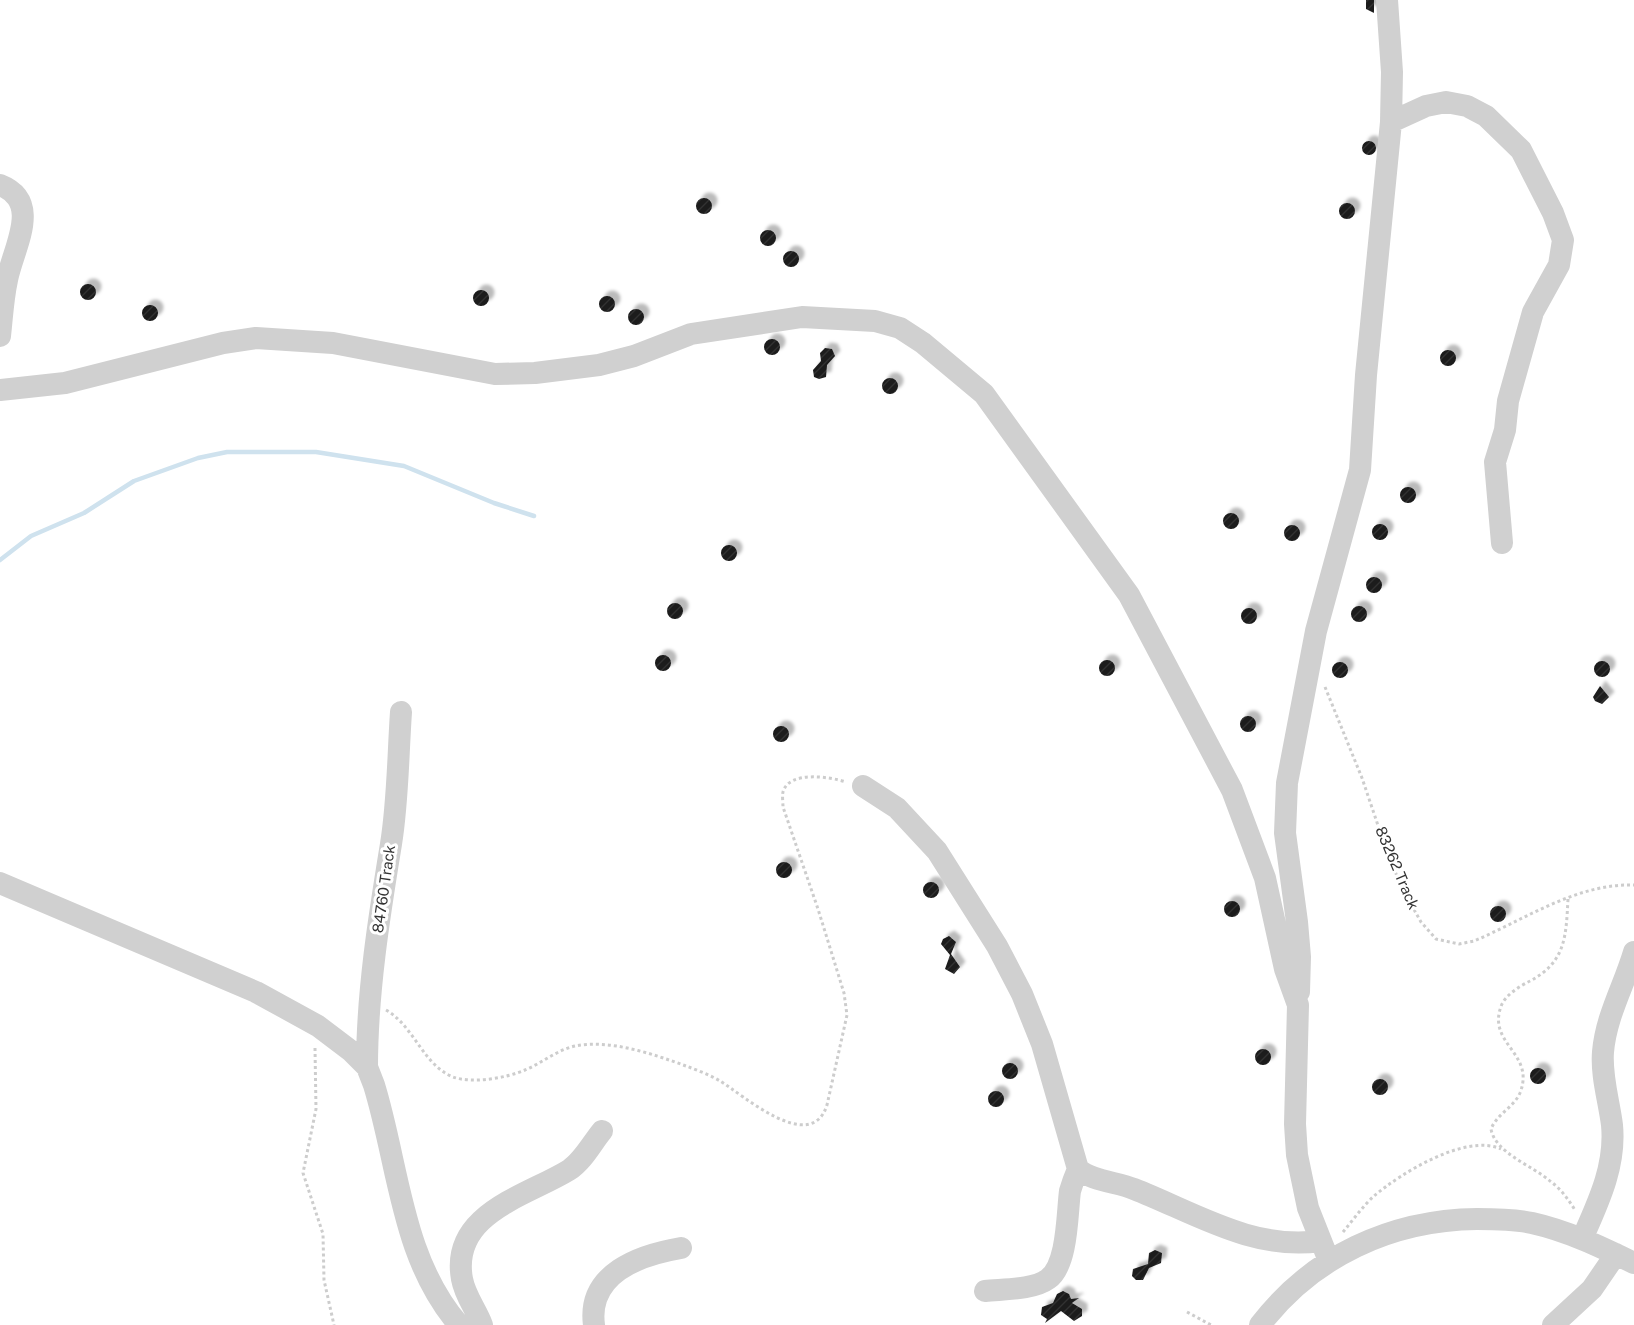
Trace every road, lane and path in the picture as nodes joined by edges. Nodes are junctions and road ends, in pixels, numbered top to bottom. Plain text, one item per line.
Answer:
1 (1388, 0) edge
2 (1391, 122) junction
3 (0, 185) edge
4 (0, 336) edge
5 (0, 390) edge
6 (1502, 543) dead end
7 (1311, 666) junction
8 (401, 712) dead end
9 (863, 786) joint
10 (0, 883) edge
11 (1634, 885) edge
12 (1568, 899) junction
13 (1634, 952) edge
14 (1298, 1005) junction
15 (369, 1014) junction
16 (318, 1026) junction
17 (367, 1067) junction
18 (602, 1131) dead end
19 (1509, 1152) junction
20 (1078, 1169) junction
21 (1585, 1232) junction
22 (681, 1248) dead end
23 (1325, 1252) junction
24 (1625, 1258) edge
25 (985, 1291) dead end
26 (1187, 1312) dead end
27 (334, 1325) edge
28 (459, 1325) edge
29 (482, 1325) edge
30 (594, 1325) edge
31 (1211, 1325) edge
32 (1260, 1325) edge
33 (1553, 1325) edge

1 - 2 street
2 - 6 street
2 - 7 street
3 - 4 street
5 - 14 street
7 - 12 path, 83262 Track
7 - 14 street
8 - 15 street, 84760 Track
9 - 15 path
9 - 20 street
10 - 16 street
11 - 12 path, 83262 Track
12 - 19 path
13 - 21 street
14 - 23 street
15 - 17 street, 84760 Track
16 - 17 street
16 - 27 path
17 - 28 street
18 - 29 street
19 - 21 path
19 - 23 path
20 - 23 street
20 - 25 street
21 - 23 street
21 - 24 street
22 - 30 street
23 - 32 street
24 - 33 street
26 - 31 path

